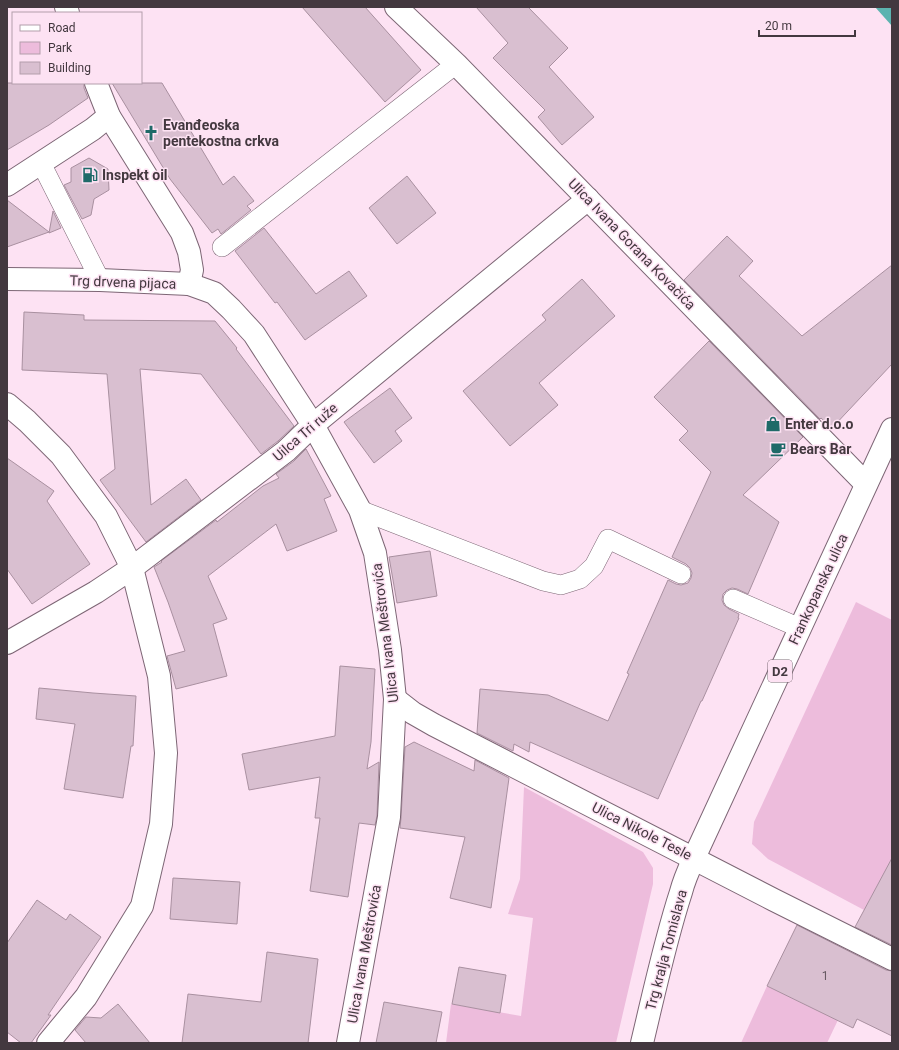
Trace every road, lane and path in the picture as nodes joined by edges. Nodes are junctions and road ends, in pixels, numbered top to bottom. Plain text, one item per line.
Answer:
1 (396, 7) edge
2 (456, 64) junction
3 (96, 84) edge
4 (109, 116) junction
5 (41, 163) junction
6 (7, 185) edge
7 (588, 199) junction
8 (222, 247) dead end
9 (7, 279) edge
10 (100, 280) junction
11 (189, 284) junction
12 (7, 404) edge
13 (313, 424) junction
14 (892, 429) edge
15 (866, 484) junction
16 (360, 510) junction
17 (132, 568) junction
18 (681, 574) dead end
19 (733, 599) dead end
20 (800, 628) junction
21 (7, 644) edge
22 (395, 699) junction
23 (694, 858) junction
24 (892, 959) edge
25 (48, 1043) edge
26 (348, 1043) edge
27 (642, 1043) edge

1 - 2 street, Ulica Ivana Gorana Kovačića
2 - 7 street, Ulica Ivana Gorana Kovačića
2 - 8 lane
3 - 4 street, Trg drvena pijaca
4 - 5 street
4 - 11 street, Trg drvena pijaca
5 - 6 street
5 - 10 lane
7 - 13 street, Uilca Tri ruže
7 - 15 street, Ulica Ivana Gorana Kovačića
9 - 10 street, Trg drvena pijaca
10 - 11 street, Trg drvena pijaca
11 - 13 street, Ulica Ivana Meštrovića
12 - 17 street
13 - 16 street, Ulica Ivana Meštrovića
13 - 17 street, Uilca Tri ruže
14 - 15 street, Frankopanska ulica / D2
15 - 20 street, Frankopanska ulica / D2
16 - 18 lane
16 - 22 street, Ulica Ivana Meštrovića
17 - 21 street, Uilca Tri ruže
17 - 25 street
19 - 20 lane
20 - 23 street, Frankopanska ulica / D2
22 - 23 street, Ulica Nikole Tesle
22 - 26 street, Ulica Ivana Meštrovića
23 - 24 street, Ulica Nikole Tesle
23 - 27 street, Trg kralja Tomislava / D2

